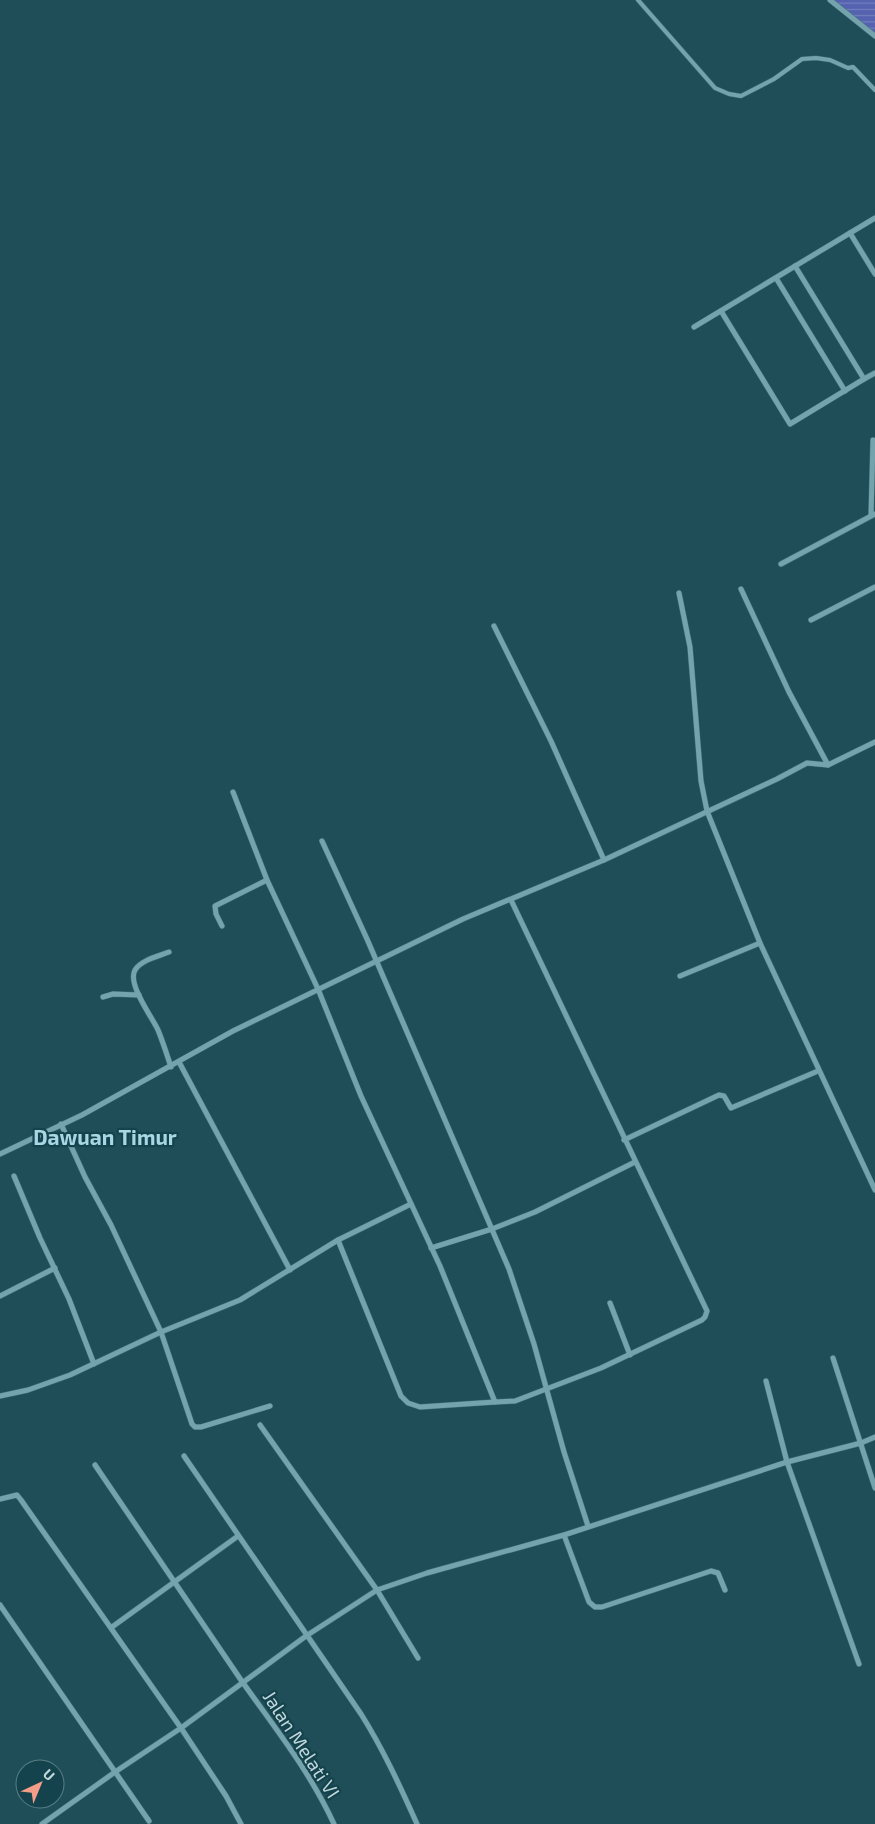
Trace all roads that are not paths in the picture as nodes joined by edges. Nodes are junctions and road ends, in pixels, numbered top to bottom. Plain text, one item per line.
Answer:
1 (638, 0) edge
2 (830, 0) edge
3 (875, 36) edge
4 (875, 90) edge
5 (875, 218) edge
6 (850, 233) junction
7 (795, 266) junction
8 (875, 274) edge
9 (776, 278) junction
10 (721, 311) junction
11 (694, 327) dead end
12 (875, 373) edge
13 (864, 379) junction
14 (845, 391) junction
15 (875, 444) edge
16 (873, 515) edge
17 (781, 564) dead end
18 (875, 587) edge
19 (741, 589) dead end
20 (678, 593) dead end
21 (811, 620) dead end
22 (494, 626) dead end
23 (875, 742) edge
24 (828, 765) junction
25 (233, 792) dead end
26 (707, 811) junction
27 (322, 841) dead end
28 (604, 860) junction
29 (267, 880) junction
30 (511, 900) junction
31 (222, 926) dead end
32 (760, 943) junction
33 (169, 952) dead end
34 (377, 960) junction
35 (680, 976) dead end
36 (318, 989) junction
37 (139, 995) junction
38 (103, 997) dead end
39 (179, 1062) junction
40 (171, 1067) junction
41 (818, 1070) junction
42 (61, 1124) junction
43 (624, 1140) junction
44 (0, 1154) edge
45 (635, 1162) junction
46 (14, 1176) dead end
47 (875, 1190) edge
48 (411, 1204) junction
49 (492, 1229) junction
50 (338, 1240) junction
51 (431, 1248) junction
52 (55, 1268) junction
53 (290, 1270) junction
54 (0, 1296) edge
55 (610, 1303) dead end
56 (161, 1332) junction
57 (630, 1355) junction
58 (833, 1358) dead end
59 (94, 1364) junction
60 (766, 1380) dead end
61 (548, 1389) junction
62 (0, 1396) edge
63 (495, 1402) junction
64 (270, 1406) dead end
65 (260, 1425) dead end
66 (875, 1437) edge
67 (861, 1443) junction
68 (184, 1456) dead end
69 (786, 1462) junction
70 (95, 1465) dead end
71 (875, 1488) edge
72 (0, 1499) edge
73 (588, 1526) junction
74 (564, 1535) junction
75 (238, 1536) junction
76 (174, 1581) junction
77 (377, 1590) junction
78 (725, 1590) dead end
79 (0, 1605) edge
80 (112, 1627) junction
81 (306, 1636) junction
82 (418, 1658) dead end
83 (859, 1664) dead end
84 (243, 1682) junction
85 (181, 1728) junction
86 (114, 1772) junction
87 (149, 1821) dead end
88 (42, 1824) edge
89 (241, 1824) edge
90 (334, 1824) edge
91 (417, 1824) edge

1 - 4 lane
2 - 3 street
5 - 6 street
6 - 7 street
6 - 8 street
7 - 9 street
7 - 13 street
9 - 10 street
9 - 14 street
10 - 11 street
10 - 14 street
12 - 13 street
13 - 14 street
15 - 16 street
16 - 17 street
18 - 21 street
19 - 24 street
20 - 26 street
22 - 28 street
23 - 24 street
24 - 26 street
25 - 29 street
26 - 28 street
26 - 32 street
27 - 34 street
28 - 30 street
29 - 31 street
29 - 36 street
30 - 34 street
30 - 43 street
32 - 35 street
32 - 41 street
33 - 37 street
34 - 36 street
34 - 49 street
36 - 39 street
36 - 48 street
37 - 38 street
37 - 40 street
39 - 40 street
39 - 53 street
40 - 42 street
41 - 43 street
41 - 47 street
42 - 44 street
42 - 56 street
43 - 45 street
45 - 49 street
45 - 57 street
46 - 52 street
48 - 50 street
48 - 51 street
49 - 51 street
49 - 61 street
50 - 53 street
50 - 63 street
51 - 63 street
52 - 54 street
52 - 59 street
53 - 56 street
55 - 57 street
56 - 59 street
56 - 64 street
57 - 61 street
58 - 67 street
59 - 62 street
60 - 69 street
61 - 63 street
61 - 73 street
65 - 77 street
66 - 67 street
67 - 69 street
67 - 71 street
68 - 75 street
69 - 73 street
69 - 83 street
70 - 76 street, Jalan Melati VI
72 - 80 street
73 - 74 street
74 - 77 street
74 - 78 street
75 - 76 street
75 - 81 street
76 - 80 street
76 - 84 street, Jalan Melati VI
77 - 81 street
77 - 82 street
79 - 86 street
80 - 85 street
81 - 84 street
81 - 91 street
84 - 85 street
84 - 90 street, Jalan Melati VI
85 - 86 street
85 - 89 street
86 - 87 street
86 - 88 street

